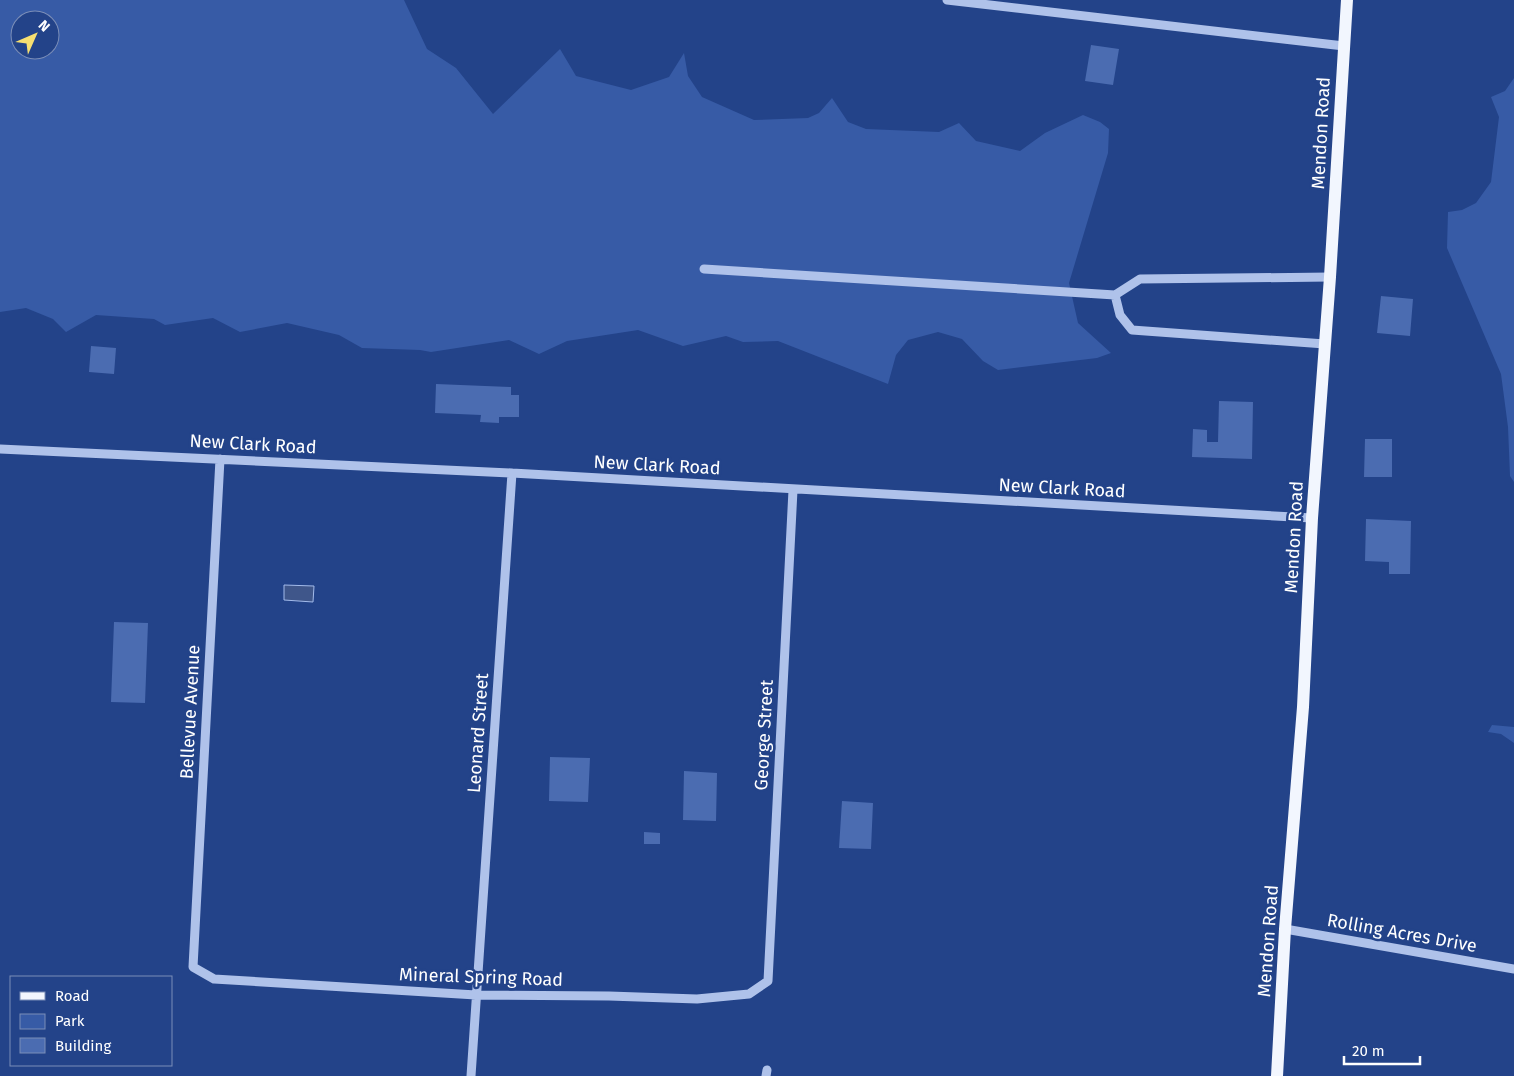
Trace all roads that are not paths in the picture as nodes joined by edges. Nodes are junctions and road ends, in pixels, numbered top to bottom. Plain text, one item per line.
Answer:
1 (947, 0) edge
2 (1347, 0) edge
3 (1344, 46) junction
4 (704, 269) dead end
5 (1330, 277) junction
6 (1115, 295) junction
7 (1325, 344) junction
8 (0, 450) edge
9 (220, 459) junction
10 (512, 473) junction
11 (793, 490) junction
12 (1312, 518) junction
13 (1285, 929) junction
14 (193, 967) joint
15 (1514, 970) edge
16 (768, 981) joint
17 (476, 995) junction
18 (472, 1076) edge
19 (1277, 1076) edge

1 - 3 street
2 - 3 main road, Mendon Road
3 - 5 main road, Mendon Road
4 - 6 street
5 - 6 street
5 - 7 main road, Mendon Road
6 - 7 street
7 - 12 main road, Mendon Road
8 - 9 street, New Clark Road
9 - 10 street, New Clark Road
9 - 14 street, Bellevue Avenue
10 - 11 street, New Clark Road
10 - 17 street, Leonard Street
11 - 12 street, New Clark Road
11 - 16 street, George Street
12 - 13 main road, Mendon Road
13 - 15 street, Rolling Acres Drive
13 - 19 main road, Mendon Road
14 - 17 street, Mineral Spring Road
16 - 17 street, Mineral Spring Road
17 - 18 street, Leonard Street

